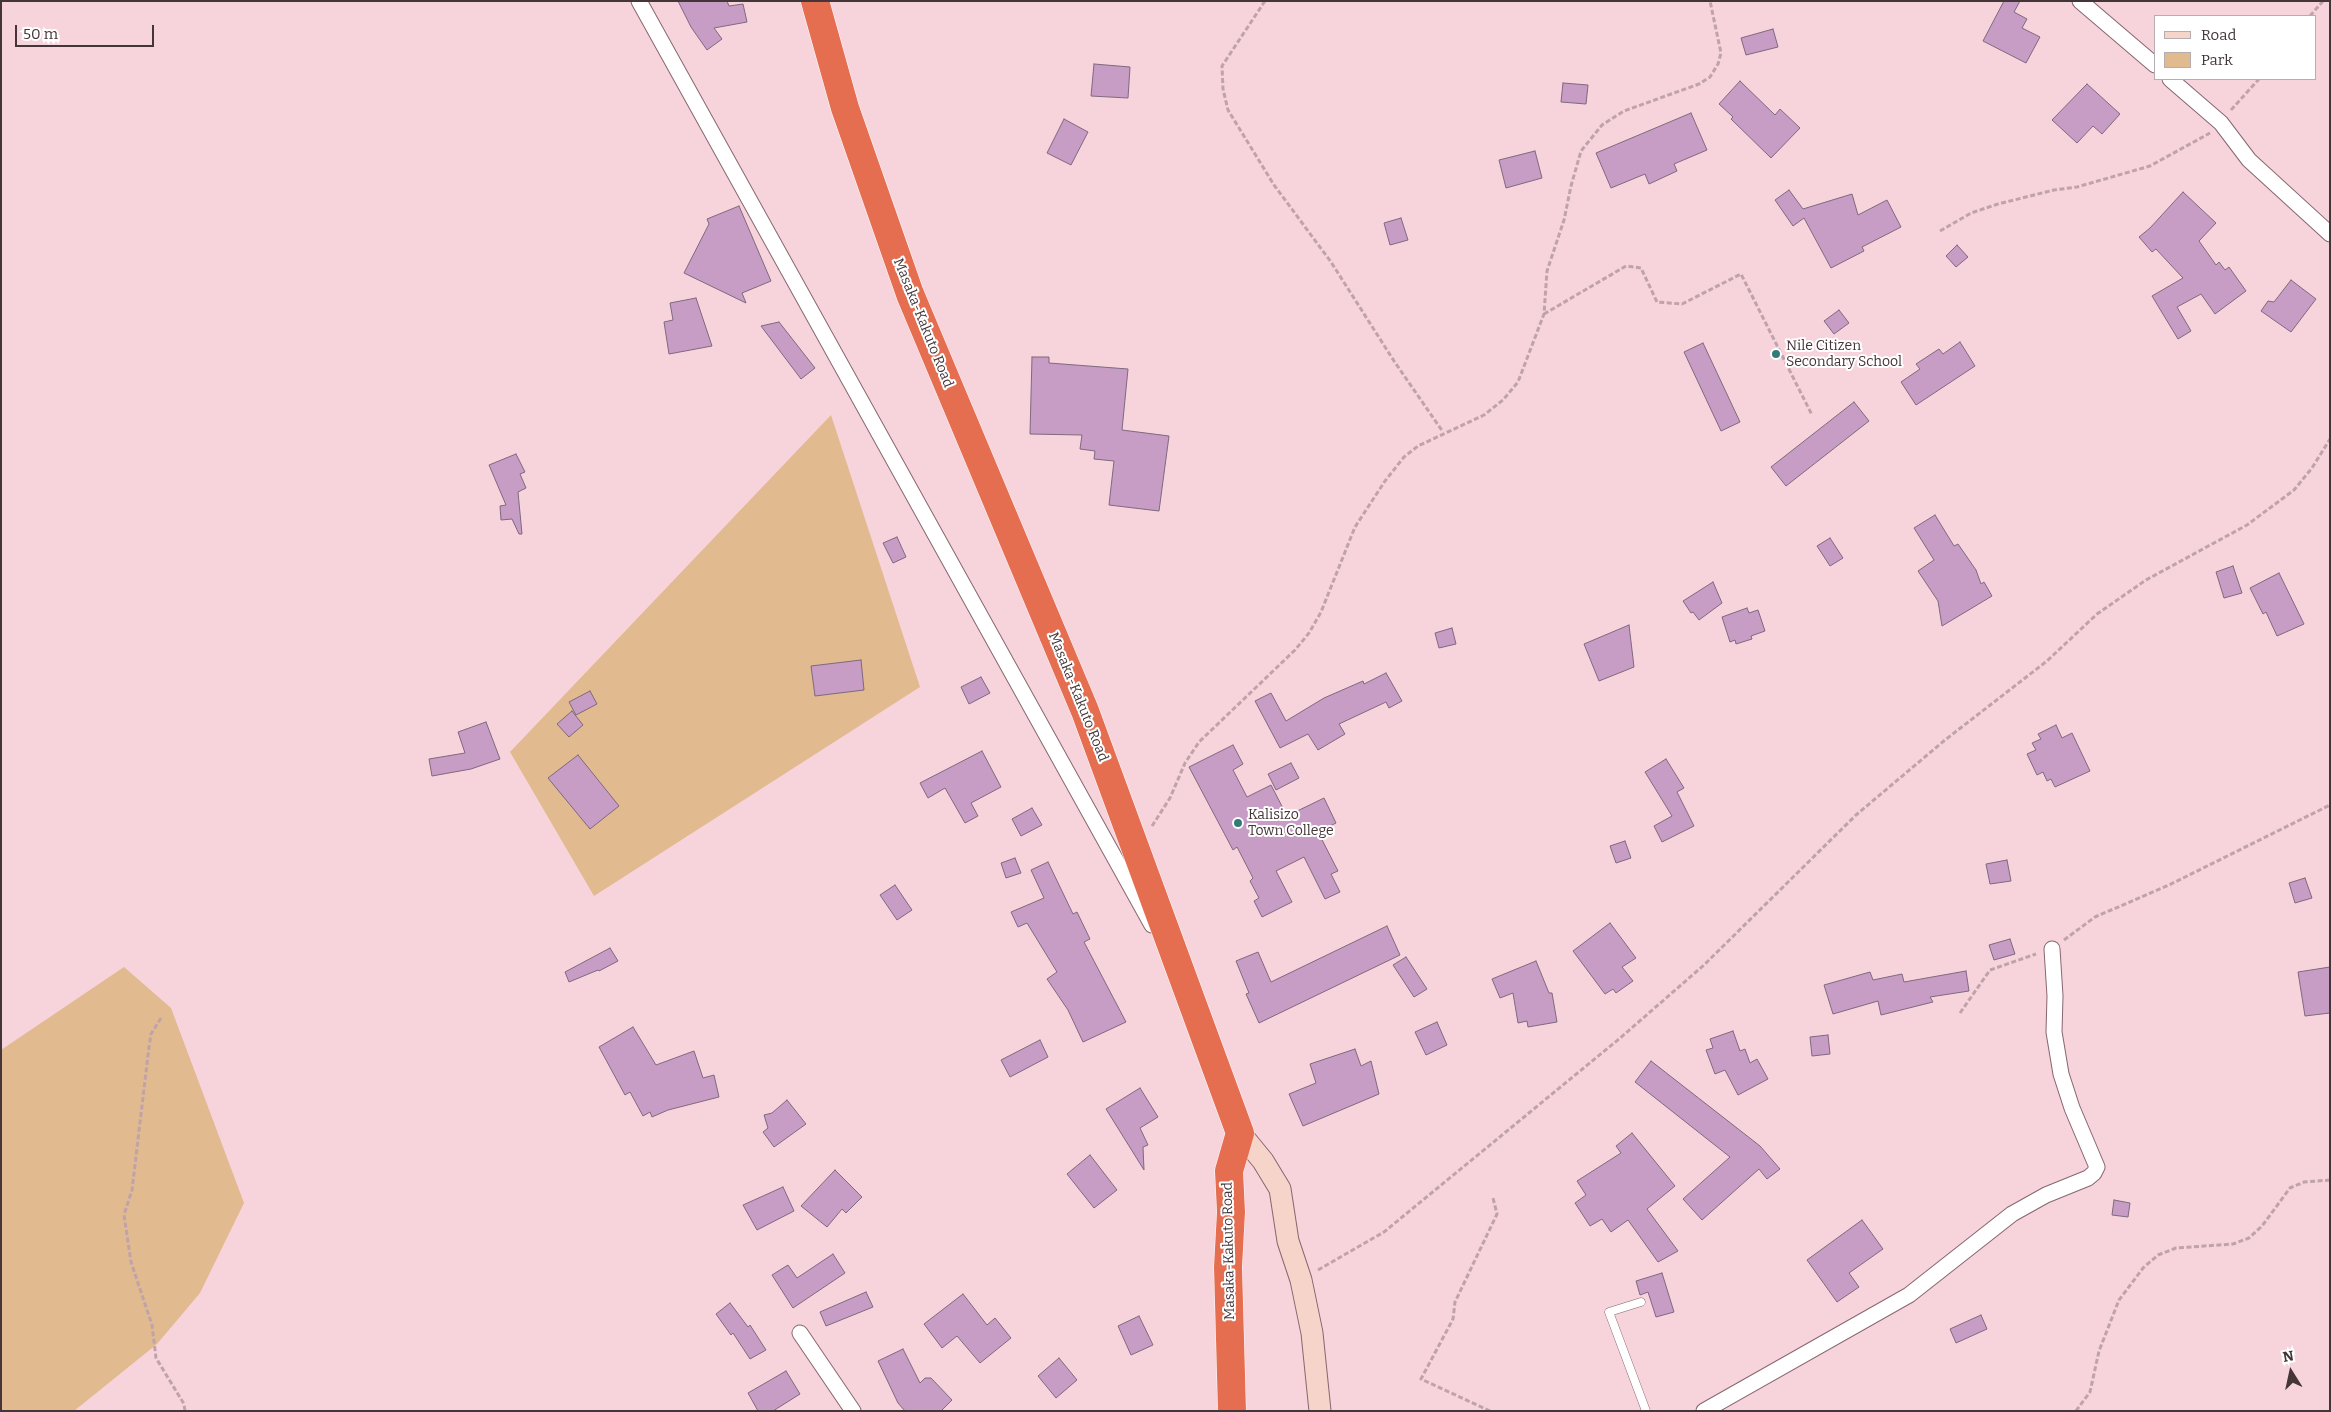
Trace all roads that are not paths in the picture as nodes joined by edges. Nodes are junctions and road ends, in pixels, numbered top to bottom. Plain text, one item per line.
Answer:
1 (639, 1) edge
2 (815, 1) edge
3 (2080, 1) edge
4 (2154, 64) edge
5 (2171, 80) edge
6 (2330, 234) edge
7 (2052, 949) road end
8 (1181, 976) junction
9 (1240, 1133) junction
10 (1641, 1302) dead end
11 (800, 1333) dead end
12 (853, 1411) edge
13 (1232, 1411) edge
14 (1320, 1411) edge
15 (1646, 1411) edge
16 (1704, 1411) edge

1 - 8 street
2 - 8 highway, Masaka-Kakuto Road
3 - 4 street
5 - 6 street
7 - 16 street
8 - 9 highway, Masaka-Kakuto Road
9 - 13 highway, Masaka-Kakuto Road
9 - 14 street
10 - 15 lane
11 - 12 street

